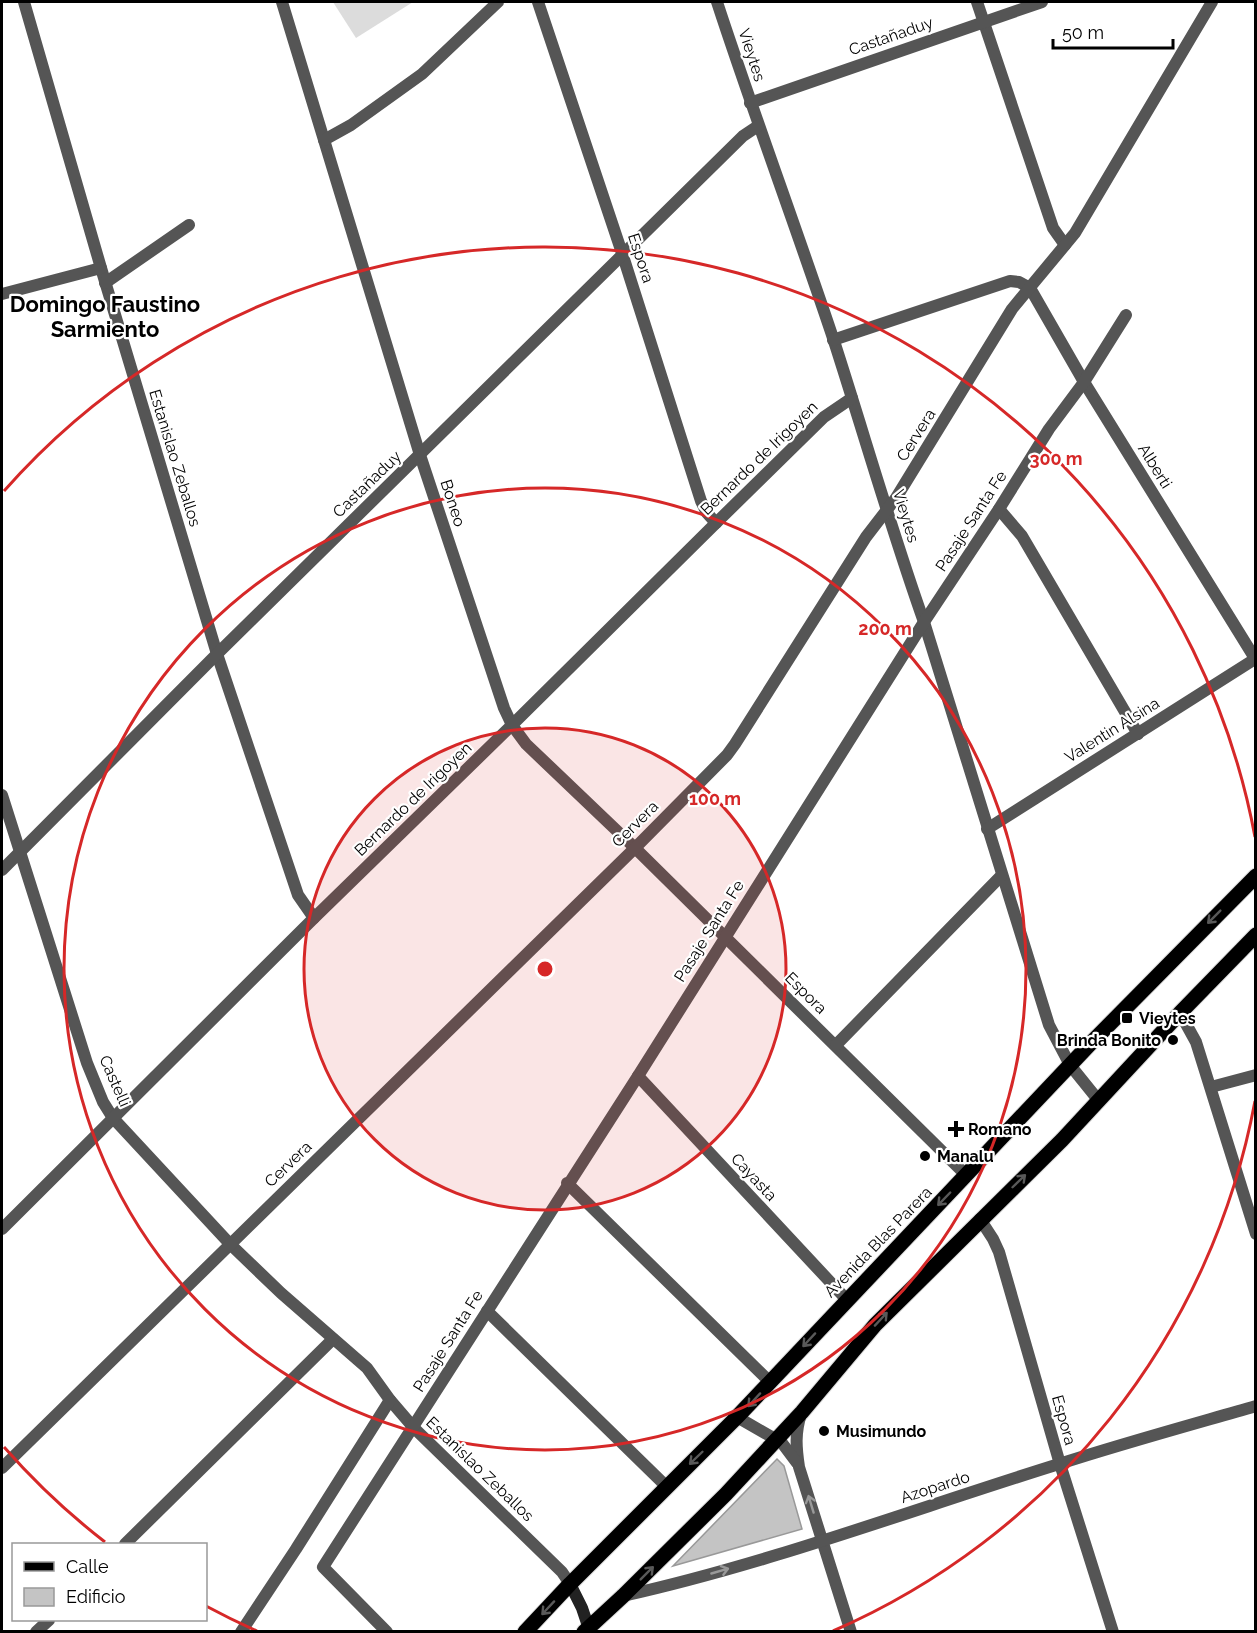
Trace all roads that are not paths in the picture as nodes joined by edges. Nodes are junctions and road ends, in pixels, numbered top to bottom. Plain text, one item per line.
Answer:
1 (24, 2) edge
2 (282, 2) edge
3 (498, 2) edge
4 (538, 2) edge
5 (717, 2) edge
6 (978, 2) edge
7 (1042, 2) edge
8 (1212, 2) edge
9 (984, 21) junction
10 (750, 103) junction
11 (758, 126) junction
12 (324, 140) junction
13 (189, 225) dead end
14 (1065, 245) junction
15 (623, 256) junction
16 (101, 268) junction
17 (105, 283) junction
18 (1030, 288) junction
19 (2, 294) edge
20 (1126, 315) dead end
21 (833, 339) junction
22 (1084, 382) junction
23 (852, 398) junction
24 (420, 455) junction
25 (999, 509) junction
26 (888, 510) junction
27 (716, 522) junction
28 (924, 622) junction
29 (217, 654) junction
30 (1255, 660) edge
31 (512, 725) junction
32 (1138, 734) junction
33 (2, 795) edge
34 (987, 829) junction
35 (635, 848) junction
36 (20, 852) junction
37 (2, 870) edge
38 (1001, 876) junction
39 (1256, 876) edge
40 (314, 918) junction
41 (1256, 935) edge
42 (725, 936) junction
43 (1180, 1013) junction
44 (836, 1046) junction
45 (1070, 1065) junction
46 (1256, 1075) edge
47 (638, 1076) junction
48 (1211, 1088) junction
49 (1098, 1101) junction
50 (113, 1118) junction
51 (966, 1175) junction
52 (567, 1183) junction
53 (980, 1219) junction
54 (2, 1229) edge
55 (1256, 1234) edge
56 (231, 1244) junction
57 (847, 1300) junction
58 (486, 1311) junction
59 (333, 1340) junction
60 (770, 1382) junction
61 (390, 1400) junction
62 (1256, 1406) edge
63 (802, 1412) junction
64 (738, 1417) junction
65 (414, 1428) junction
66 (776, 1440) junction
67 (1060, 1464) junction
68 (799, 1467) junction
69 (2, 1468) edge
70 (667, 1487) junction
71 (823, 1541) junction
72 (127, 1543) edge
73 (570, 1584) junction
74 (623, 1596) junction
75 (48, 1621) edge
76 (588, 1630) edge
77 (36, 1632) edge
78 (241, 1632) edge
79 (387, 1632) edge
80 (525, 1632) edge
81 (851, 1632) edge
82 (1113, 1632) edge

1 - 16 street, Estanislao Zeballos
2 - 12 street, Boneo
3 - 12 street
4 - 15 street, Espora
5 - 10 street, Vieytes
6 - 9 street
7 - 9 street, Castañaduy
8 - 14 street, Cervera
9 - 10 street, Castañaduy
9 - 14 street
10 - 11 street, Vieytes
11 - 15 street, Castañaduy
11 - 21 street, Vieytes
12 - 24 street, Boneo
13 - 17 street
14 - 18 street, Cervera
15 - 24 street, Castañaduy
15 - 27 street, Espora
16 - 17 street, Estanislao Zeballos
16 - 19 street
17 - 29 street, Estanislao Zeballos
18 - 21 street
18 - 22 street, Alberti
18 - 26 street, Cervera
20 - 22 street, Pasaje Santa Fe
21 - 23 street, Vieytes
22 - 25 street, Pasaje Santa Fe
22 - 30 street, Alberti
23 - 26 street, Vieytes
23 - 27 street, Bernardo de Irigoyen
24 - 29 street, Castañaduy
24 - 31 street, Boneo
25 - 28 street, Pasaje Santa Fe
25 - 32 street
26 - 28 street, Vieytes
26 - 35 street, Cervera
27 - 31 street, Bernardo de Irigoyen
28 - 34 street, Vieytes
28 - 42 street, Pasaje Santa Fe
29 - 36 street, Castañaduy
29 - 40 street, Estanislao Zeballos
30 - 32 street, Valentin Alsina
31 - 35 street, Boneo
31 - 40 street, Bernardo de Irigoyen
32 - 34 street, Valentin Alsina
33 - 36 street, Castelli
34 - 38 street, Vieytes
35 - 42 street, Boneo
35 - 56 street, Cervera
36 - 37 street, Castañaduy
36 - 50 street, Castelli
38 - 44 street
38 - 45 street, Vieytes
39 -> 45 main road, Avenida Blas Parera
40 - 50 street, Bernardo de Irigoyen
41 - 43 main road
42 - 44 street, Espora
42 - 47 street, Pasaje Santa Fe
43 - 48 street
43 - 49 main road
44 - 51 street, Espora
45 - 49 street, Vieytes
45 - 51 main road, Avenida Blas Parera
46 - 48 street
47 - 52 street, Pasaje Santa Fe
47 - 57 street, Cayasta
48 - 55 street
53 -> 49 main road
50 - 54 street, Bernardo de Irigoyen
50 - 56 street, Castelli
51 -> 57 main road, Avenida Blas Parera
52 - 58 street, Pasaje Santa Fe
52 - 60 street
63 -> 53 main road
53 - 67 street, Espora
56 - 59 street, Castelli
56 - 69 street, Cervera
57 -> 60 main road, Avenida Blas Parera
58 - 65 street, Pasaje Santa Fe
58 - 70 street
59 - 61 street, Estanislao Zeballos
59 - 72 street
60 -> 64 main road, Avenida Blas Parera
61 - 65 street, Estanislao Zeballos
61 - 78 street, Pasaje Santa Fe
62 - 67 street, Azopardo
63 - 66 main road
63 - 68 street
64 - 66 street
64 -> 70 main road, Avenida Blas Parera
65 - 73 street, Estanislao Zeballos
65 - 79 street, Pasaje Santa Fe
66 - 68 street
74 -> 66 main road
67 - 71 street, Azopardo
67 - 82 street, Espora
71 -> 68 street
70 - 73 main road, Avenida Blas Parera
74 -> 71 street, Azopardo
71 - 81 street
73 - 76 main road, Estanislao Zeballos
73 -> 80 main road, Avenida Blas Parera
74 - 76 main road
75 - 77 street

